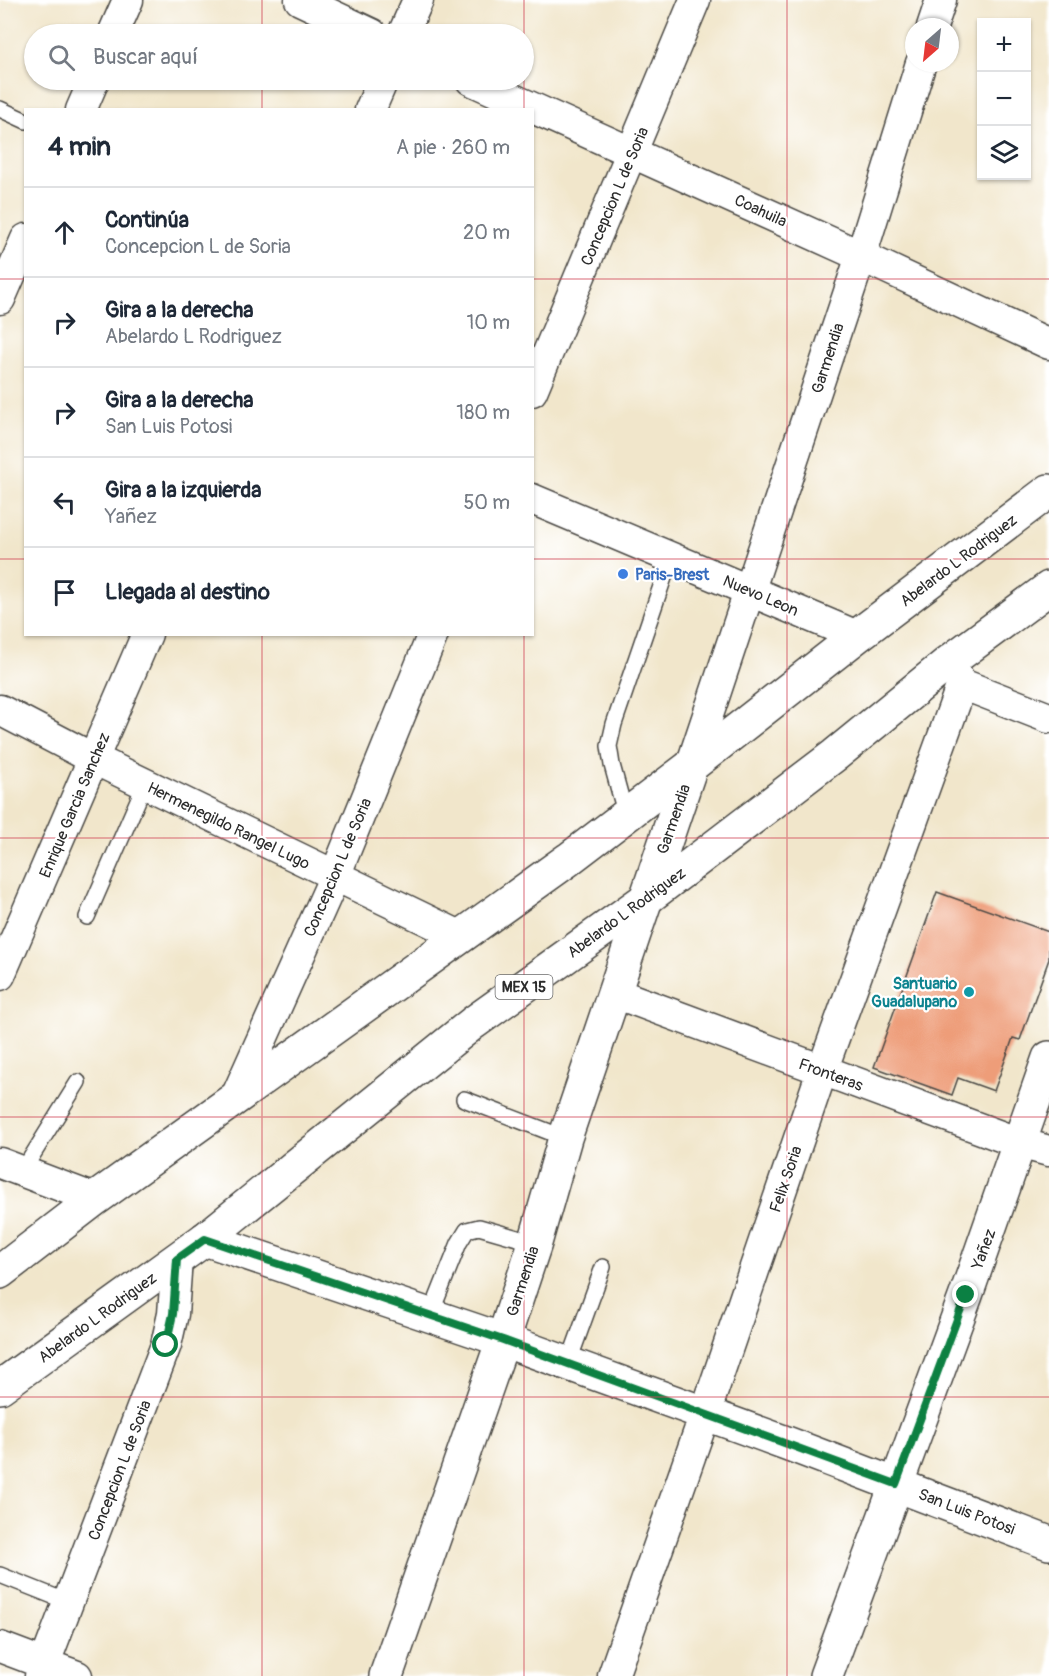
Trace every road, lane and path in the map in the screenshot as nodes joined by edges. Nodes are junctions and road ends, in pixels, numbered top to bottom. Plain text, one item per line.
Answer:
1 (128, 0) edge
2 (300, 0) edge
3 (418, 0) edge
4 (695, 0) edge
5 (941, 0) edge
6 (935, 18) edge
7 (117, 24) edge
8 (351, 24) edge
9 (407, 24) edge
10 (918, 72) edge
11 (90, 90) edge
12 (379, 90) edge
13 (494, 90) edge
14 (82, 108) edge
15 (371, 108) edge
16 (534, 108) edge
17 (534, 108) edge
18 (0, 109) edge
19 (24, 120) edge
20 (633, 152) junction
21 (24, 244) edge
22 (861, 256) junction
23 (9, 282) edge
24 (1049, 344) edge
25 (534, 386) edge
26 (1047, 488) edge
27 (534, 500) edge
28 (671, 557) junction
29 (1049, 588) edge
30 (750, 590) junction
31 (146, 636) edge
32 (432, 636) edge
33 (856, 636) junction
34 (955, 673) junction
35 (0, 710) edge
36 (1049, 718) edge
37 (94, 759) junction
38 (691, 766) junction
39 (145, 784) junction
40 (626, 816) junction
41 (335, 876) junction
42 (646, 899) junction
43 (87, 917) dead end
44 (460, 936) junction
45 (0, 975) edge
46 (615, 993) junction
47 (1049, 1058) edge
48 (822, 1071) junction
49 (78, 1082) dead end
50 (236, 1097) junction
51 (464, 1099) dead end
52 (565, 1138) junction
53 (1034, 1147) edge
54 (11, 1168) edge
55 (95, 1199) junction
56 (205, 1239) junction
57 (535, 1243) junction
58 (177, 1259) junction
59 (603, 1267) dead end
60 (0, 1272) edge
61 (430, 1316) junction
62 (503, 1340) junction
63 (568, 1364) junction
64 (0, 1387) edge
65 (705, 1414) junction
66 (896, 1484) junction
67 (1049, 1543) edge
68 (0, 1575) edge
69 (68, 1602) junction
70 (0, 1647) edge
71 (42, 1670) edge
72 (77, 1676) edge
73 (386, 1676) edge
74 (613, 1676) edge
75 (826, 1676) edge

1 - 7 street
2 - 8 street
3 - 9 street
4 - 20 street, Concepcion L de Soria
5 - 6 street
10 - 22 street, Garmendia
11 - 14 street
12 - 15 street
13 - 16 street, Coahuila
17 - 20 street, Coahuila
18 - 19 lane
20 - 22 street, Coahuila
20 - 25 street, Concepcion L de Soria
21 - 23 street
22 - 24 street, Coahuila
22 - 30 street, Garmendia
26 - 33 main road, Abelardo L Rodriguez
27 - 28 street, Nuevo Leon
28 - 30 street, Nuevo Leon
28 - 40 lane
29 - 34 main road, Abelardo L Rodriguez / MEX 15
30 - 33 street, Nuevo Leon
30 - 38 street, Garmendia
31 - 37 street, Enrique Garcia Sanchez
32 - 41 street, Concepcion L de Soria
33 - 38 main road, Abelardo L Rodriguez
34 - 36 street
34 - 42 main road, Abelardo L Rodriguez / MEX 15
34 - 48 street, Felix Soria
35 - 37 street, Hermenegildo Rangel Lugo
37 - 39 street, Hermenegildo Rangel Lugo
37 - 45 street, Enrique Garcia Sanchez
38 - 40 main road, Abelardo L Rodriguez
38 - 42 main road, Garmendia
39 - 41 street, Hermenegildo Rangel Lugo
39 - 43 lane
40 - 44 main road, Abelardo L Rodriguez
41 - 44 street, Hermenegildo Rangel Lugo
41 - 50 street, Concepcion L de Soria
42 - 46 main road, Garmendia
42 - 56 main road, Abelardo L Rodriguez / MEX 15
44 - 50 main road, Abelardo L Rodriguez
46 - 48 street, Fronteras
46 - 52 main road, Garmendia
47 - 53 main road, Yañez
48 - 53 street, Fronteras
48 - 65 street, Felix Soria
49 - 54 lane
50 - 55 main road, Abelardo L Rodriguez
51 - 52 lane
52 - 57 main road, Garmendia
53 - 66 main road, Yañez
54 - 55 street
55 - 60 main road, Abelardo L Rodriguez
56 - 58 main road, Abelardo L Rodriguez / MEX 15
56 - 61 main road, San Luis Potosi
57 - 61 lane
57 - 62 main road, Garmendia
58 - 64 main road, Abelardo L Rodriguez / MEX 15
58 - 69 street, Concepcion L de Soria
59 - 63 lane
61 - 62 main road, San Luis Potosi
62 - 63 main road, San Luis Potosi
62 - 73 main road, Garmendia
63 - 65 main road, San Luis Potosi
65 - 66 main road, San Luis Potosi
65 - 74 street, Felix Soria
66 - 67 main road, San Luis Potosi
66 - 75 main road, Yañez
68 - 69 lane
69 - 71 street, Concepcion L de Soria
70 - 71 street
71 - 72 street

